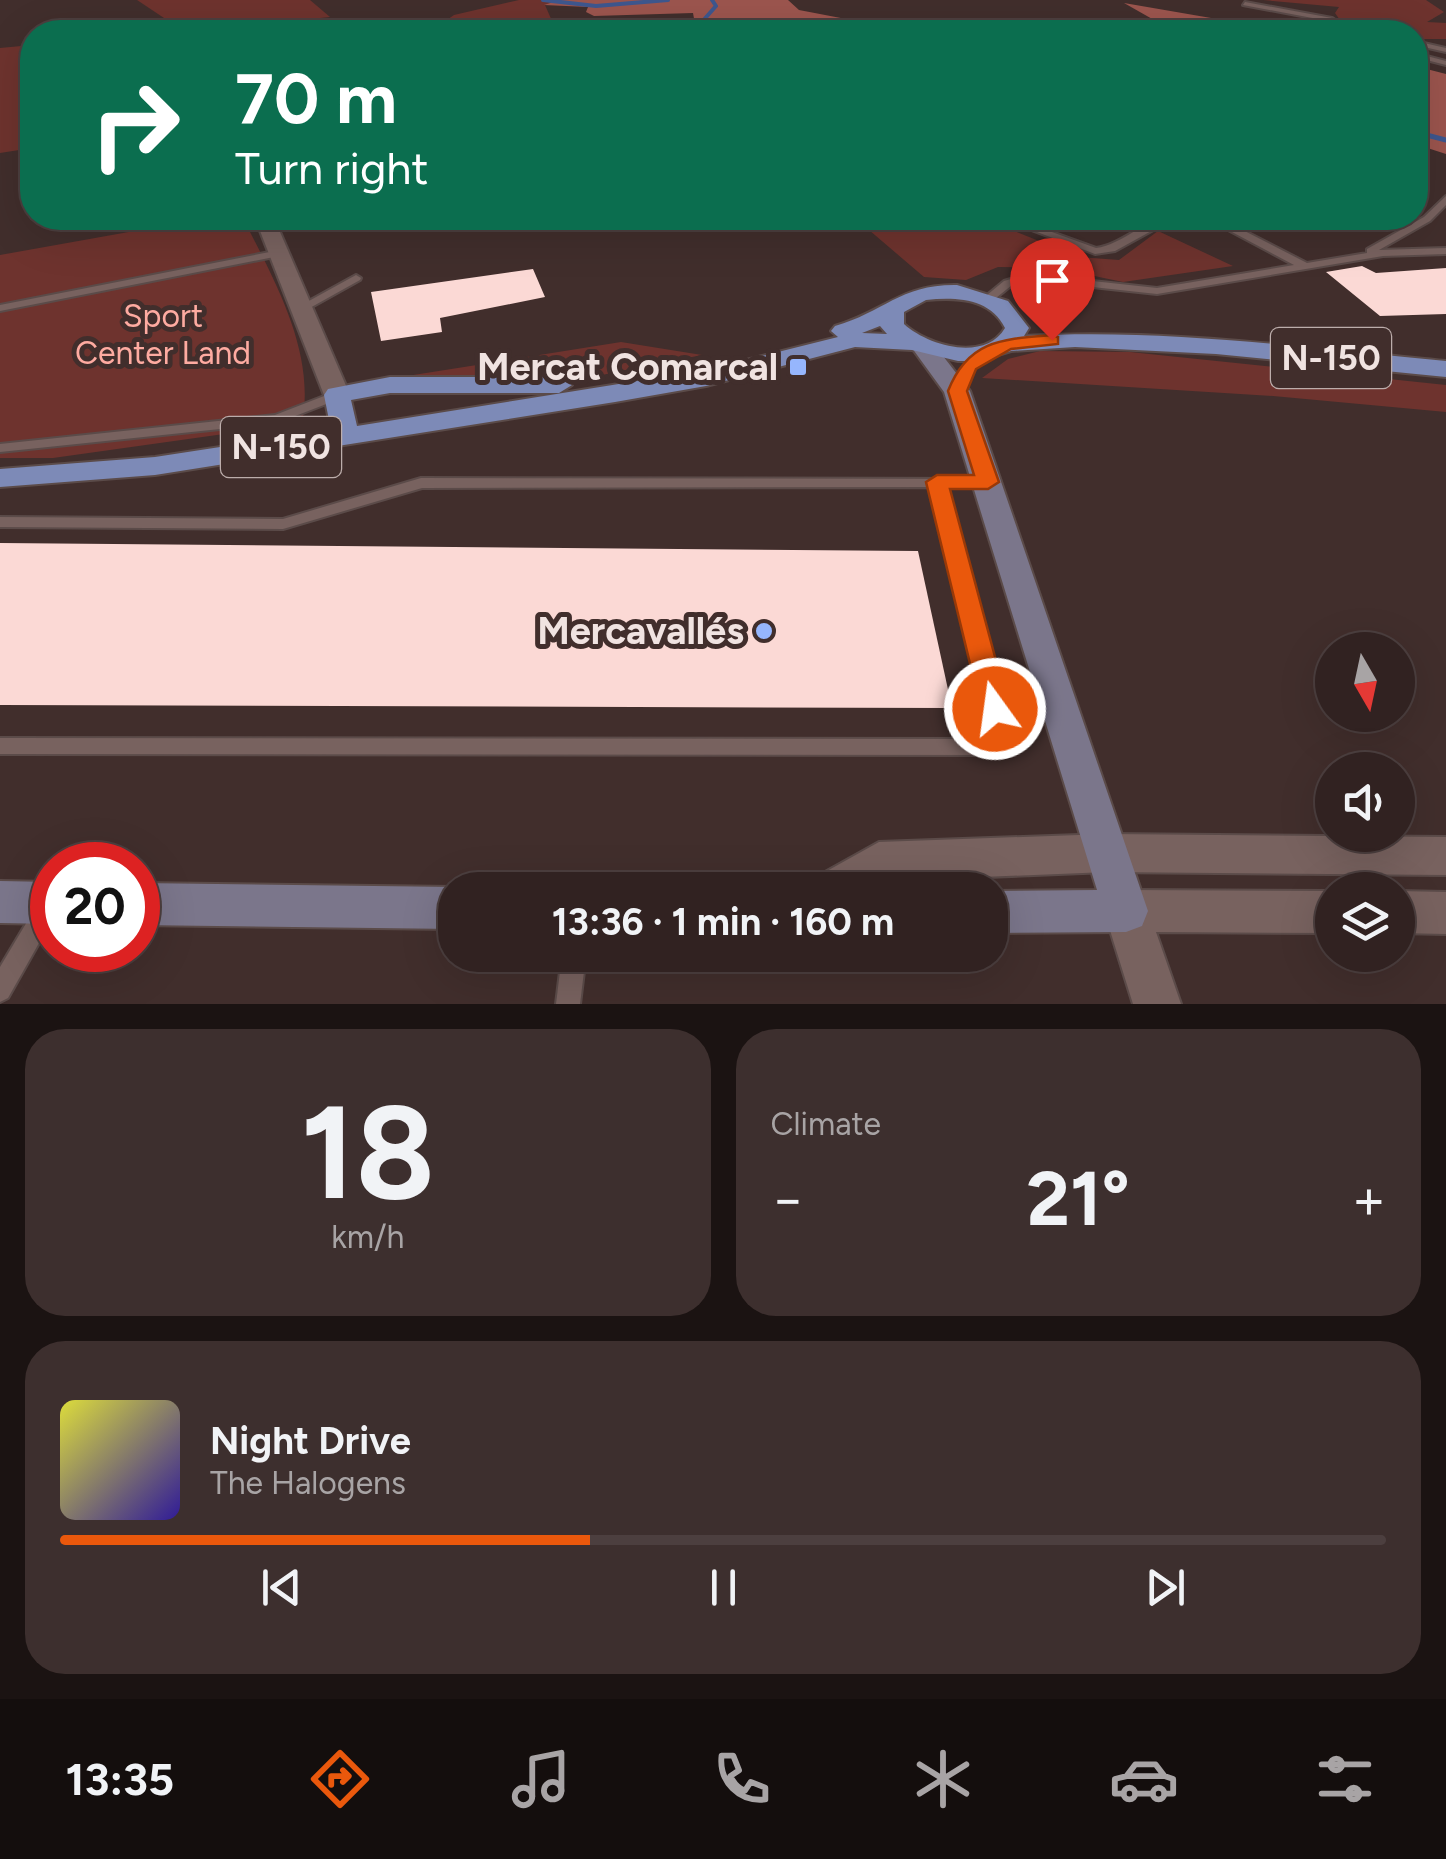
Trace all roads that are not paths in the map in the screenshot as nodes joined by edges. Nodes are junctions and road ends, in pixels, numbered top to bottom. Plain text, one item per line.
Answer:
1 (1246, 4) dead end
2 (1332, 20) edge
3 (1446, 199) edge
4 (1428, 219) edge
5 (269, 230) edge
6 (1037, 230) edge
7 (1146, 230) edge
8 (1236, 230) edge
9 (1408, 230) edge
10 (1446, 252) edge
11 (280, 253) junction
12 (1358, 256) junction
13 (1306, 266) junction
14 (356, 278) dead end
15 (997, 306) junction
16 (304, 307) junction
17 (0, 308) edge
18 (892, 312) junction
19 (919, 345) junction
20 (1216, 347) junction
21 (997, 348) junction
22 (1446, 369) edge
23 (606, 387) junction
24 (958, 391) junction
25 (337, 395) junction
26 (559, 399) junction
27 (346, 436) junction
28 (0, 448) edge
29 (0, 478) edge
30 (937, 482) junction
31 (988, 482) junction
32 (0, 522) edge
33 (0, 746) edge
34 (1107, 853) junction
35 (1446, 856) edge
36 (864, 872) edge
37 (0, 902) edge
38 (30, 903) edge
39 (160, 904) edge
40 (438, 908) edge
41 (1126, 911) junction
42 (1008, 912) edge
43 (1315, 912) edge
44 (1415, 912) edge
45 (1446, 912) edge
46 (30, 939) edge
47 (572, 972) edge
48 (0, 990) edge
49 (568, 1004) edge
50 (1157, 1004) edge

1 - 2 lane
3 - 4 lane
5 - 11 street
6 - 7 lane
8 - 13 lane
9 - 12 lane
10 - 12 lane
11 - 16 street
11 - 17 lane
12 - 13 lane
13 - 15 lane
14 - 16 lane
15 - 18 main road, N-150
15 - 20 main road, N-150
15 - 21 main road
16 - 25 street
18 - 19 main road
18 - 23 main road, N-150
19 - 21 main road, N-150
19 - 24 street
19 - 26 main road, N-150
20 - 21 main road, N-150
20 - 22 main road, N-150
21 - 24 street
23 - 25 main road
23 - 26 main road, N-150
24 - 31 street
25 - 27 main road
25 - 28 lane
26 - 27 main road, N-150
27 - 29 main road, N-150
30 - 31 lane
30 - 32 lane
30 - 33 lane
31 - 34 street
34 - 35 street
34 - 36 street
34 - 41 street
37 - 38 street
39 - 40 street
41 - 42 street
41 - 43 street
41 - 50 street
44 - 45 street
46 - 48 lane
47 - 49 lane

